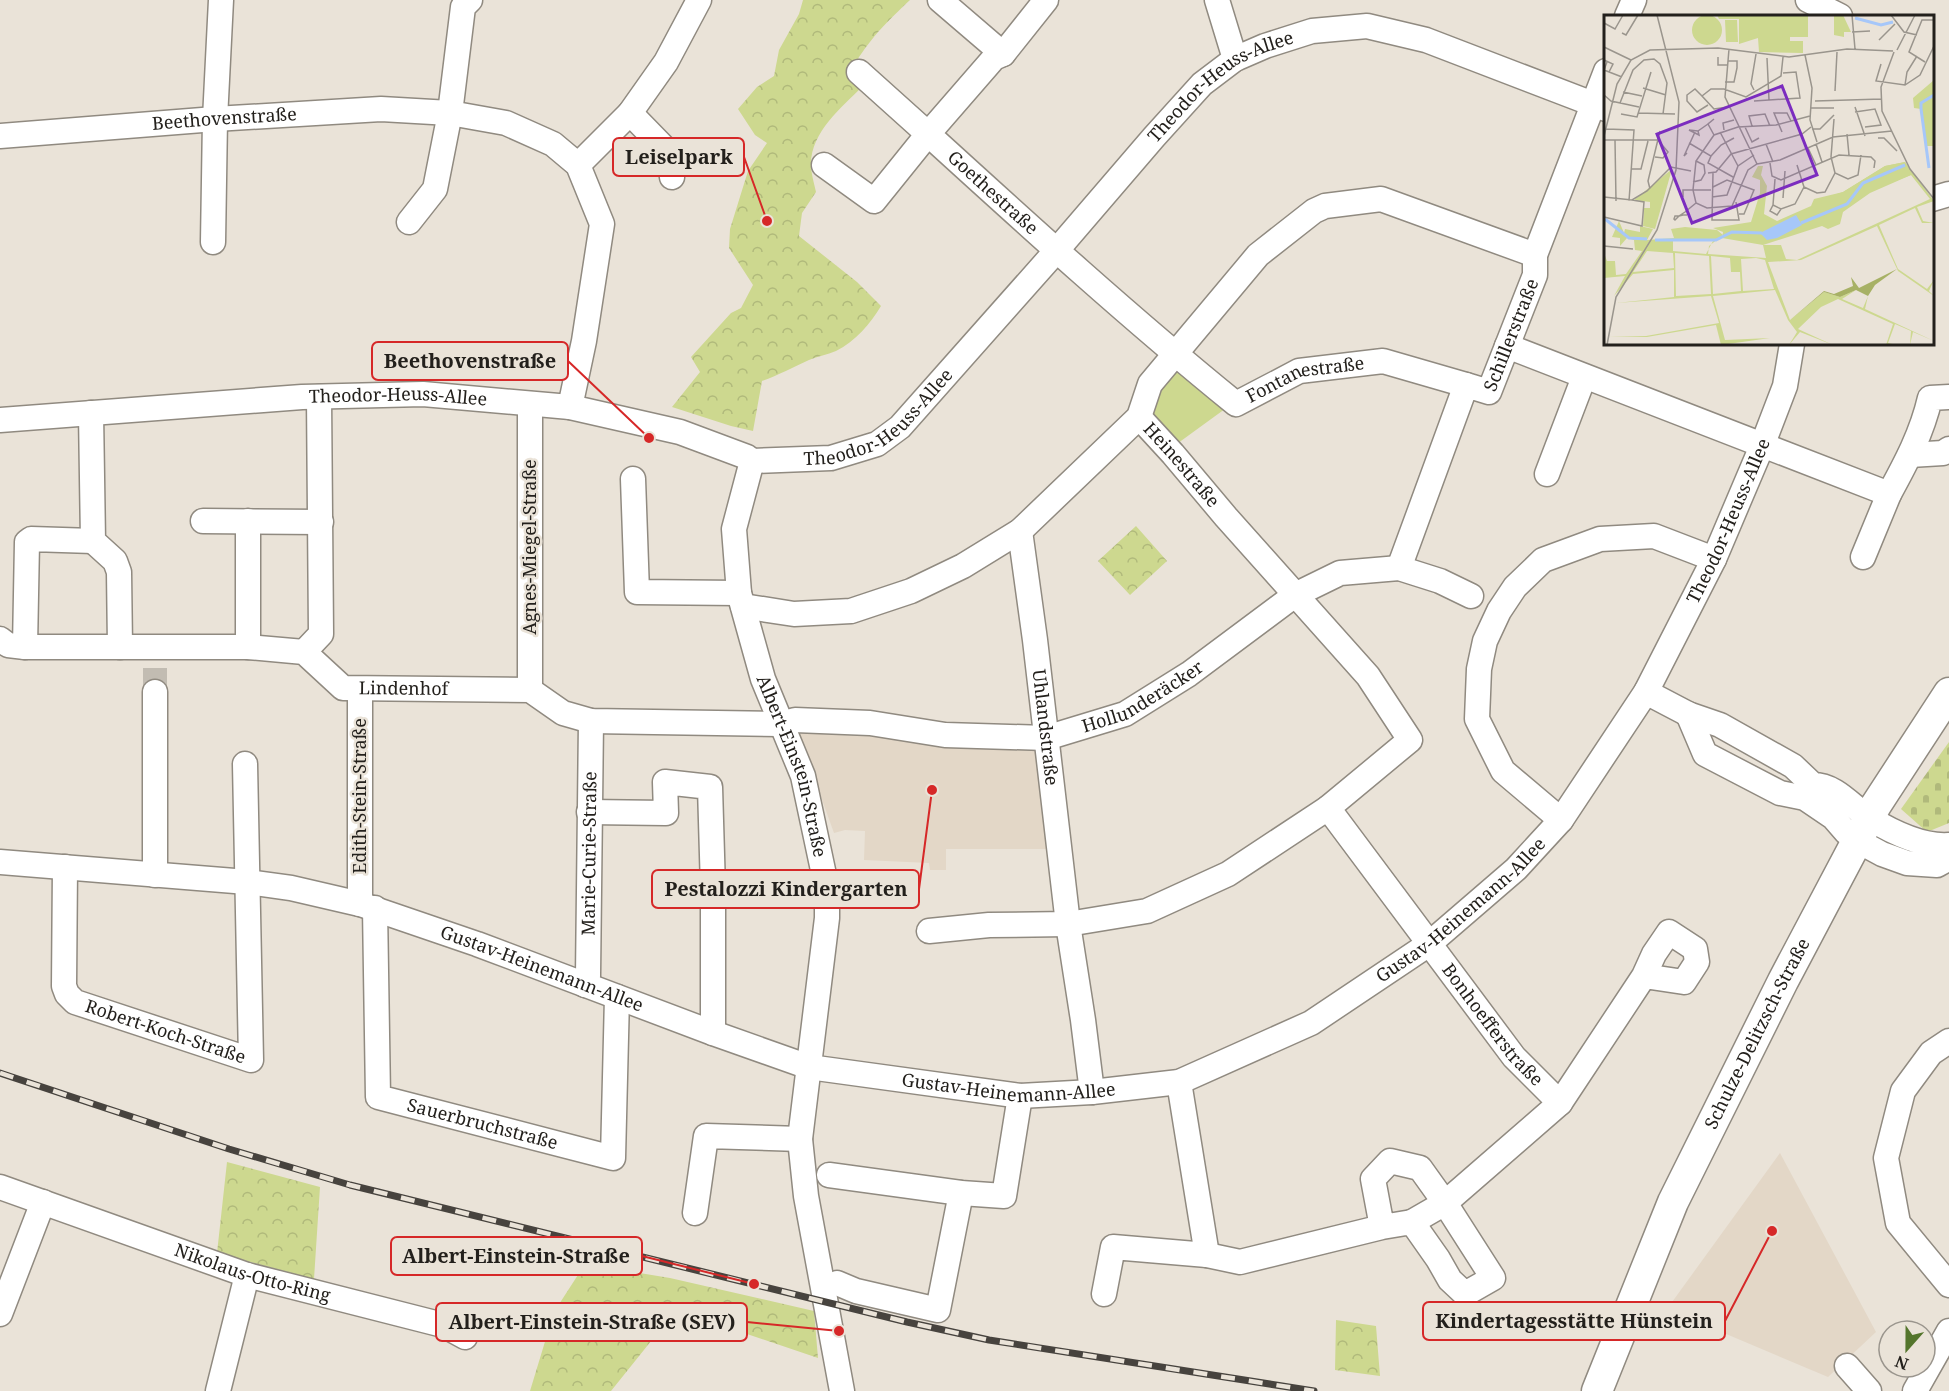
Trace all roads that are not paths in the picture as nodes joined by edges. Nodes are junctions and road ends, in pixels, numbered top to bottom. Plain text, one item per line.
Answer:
1 (221, 0) edge
2 (699, 0) edge
3 (940, 0) edge
4 (1046, 0) edge
5 (1217, 0) edge
6 (1634, 0) edge
7 (1808, 0) edge
8 (461, 2) edge
9 (1627, 15) edge
10 (1838, 15) edge
11 (1003, 54) junction
12 (1235, 58) junction
13 (859, 72) dead end
14 (1604, 77) edge
15 (1599, 107) edge
16 (450, 113) junction
17 (630, 113) junction
18 (215, 119) junction
19 (928, 134) junction
20 (0, 136) edge
21 (578, 165) junction
22 (824, 165) dead end
23 (672, 177) dead end
24 (1949, 194) edge
25 (1934, 199) edge
26 (410, 222) dead end
27 (213, 242) dead end
28 (1057, 250) junction
29 (1535, 255) junction
30 (1792, 345) edge
31 (1507, 346) junction
32 (1174, 354) junction
33 (1584, 376) junction
34 (1466, 385) junction
35 (320, 396) junction
36 (1949, 397) edge
37 (530, 405) junction
38 (570, 407) junction
39 (92, 413) junction
40 (1139, 417) junction
41 (0, 420) edge
42 (1762, 446) junction
43 (1949, 449) edge
44 (1910, 455) junction
45 (752, 461) junction
46 (1547, 474) dead end
47 (633, 479) dead end
48 (1889, 494) junction
49 (204, 520) dead end
50 (248, 521) junction
51 (321, 522) junction
52 (1020, 531) junction
53 (93, 541) junction
54 (1863, 557) dead end
55 (1714, 559) junction
56 (1399, 568) junction
57 (1295, 595) junction
58 (1471, 596) dead end
59 (741, 600) junction
60 (0, 639) edge
61 (120, 646) junction
62 (25, 647) junction
63 (248, 647) junction
64 (304, 652) junction
65 (360, 689) junction
66 (530, 690) junction
67 (155, 692) tunnel mouth
68 (1646, 692) junction
69 (1949, 693) edge
70 (1688, 714) junction
71 (591, 721) junction
72 (780, 724) junction
73 (1046, 738) junction
74 (245, 764) dead end
75 (1809, 791) junction
76 (1328, 808) junction
77 (589, 812) junction
78 (1561, 820) junction
79 (1864, 829) junction
80 (1949, 845) edge
81 (1949, 858) edge
82 (0, 862) edge
83 (65, 867) junction
84 (155, 875) junction
85 (247, 882) junction
86 (368, 906) junction
87 (1068, 924) junction
88 (929, 931) dead end
89 (1429, 944) junction
90 (1644, 976) dead end
91 (585, 985) junction
92 (617, 997) junction
93 (713, 1033) junction
94 (1949, 1041) edge
95 (809, 1067) junction
96 (1179, 1082) junction
97 (1092, 1092) junction
98 (1020, 1096) junction
99 (1560, 1103) junction
100 (800, 1139) junction
101 (829, 1175) dead end
102 (0, 1187) edge
103 (961, 1193) junction
104 (42, 1202) junction
105 (1445, 1203) junction
106 (695, 1213) dead end
107 (1413, 1222) junction
108 (1382, 1227) junction
109 (1207, 1255) junction
110 (248, 1275) junction
111 (837, 1283) dead end
112 (1949, 1285) edge
113 (1104, 1294) dead end
114 (0, 1314) edge
115 (1949, 1332) edge
116 (465, 1336) dead end
117 (1846, 1366) dead end
118 (218, 1391) edge
119 (842, 1391) edge
120 (1597, 1391) edge
121 (1869, 1391) edge
122 (1915, 1391) edge

1 - 18 street
2 - 17 street
3 - 11 street
4 - 11 street
5 - 12 street
6 - 9 street
7 - 10 street
8 - 16 street
11 - 19 street
12 - 15 street, Theodor-Heuss-Allee
12 - 28 street, Theodor-Heuss-Allee
13 - 19 street, Goethestraße
14 - 15 street, Schillerstraße
15 - 29 street, Schillerstraße
16 - 18 street, Beethovenstraße
16 - 21 street, Beethovenstraße
16 - 26 street
17 - 21 street
17 - 23 street
18 - 20 street, Beethovenstraße
18 - 27 street
19 - 22 street
19 - 28 street, Goethestraße
21 - 38 street, Beethovenstraße
24 - 25 street
28 - 32 street, Fontanestraße
28 - 45 street, Theodor-Heuss-Allee
29 - 31 street, Schillerstraße
29 - 32 street, Heinestraße
30 - 42 street, Theodor-Heuss-Allee
31 - 33 street
31 - 34 street, Schillerstraße
32 - 34 street, Fontanestraße
32 - 40 street, Heinestraße
33 - 42 street
33 - 46 street
34 - 56 street, Schillerstraße
35 - 37 street, Theodor-Heuss-Allee
35 - 39 street, Theodor-Heuss-Allee
35 - 51 street
36 - 44 street
37 - 38 street, Theodor-Heuss-Allee
37 - 66 street, Agnes-Miegel-Straße
38 - 45 street, Theodor-Heuss-Allee
39 - 41 street, Theodor-Heuss-Allee
39 - 53 street
40 - 52 street
40 - 57 street, Heinestraße
42 - 48 street
42 - 55 street, Theodor-Heuss-Allee
43 - 44 street
44 - 48 street
45 - 59 street, Albert-Einstein-Straße
47 - 59 street
48 - 54 street
49 - 50 street
50 - 51 street
50 - 63 street
51 - 64 street
52 - 59 street
52 - 73 street, Uhlandstraße
53 - 61 street
53 - 62 street
55 - 68 street, Theodor-Heuss-Allee
55 - 78 street
56 - 57 street, Hollunderäcker
56 - 58 street, Hollunderäcker
57 - 73 street, Hollunderäcker
57 - 76 street, Heinestraße
59 - 72 street, Albert-Einstein-Straße
60 - 62 street
61 - 62 street
61 - 63 street
63 - 64 street
64 - 65 street, Lindenhof
65 - 66 street, Lindenhof
65 - 86 street, Edith-Stein-Straße
66 - 71 street
67 - 84 street
68 - 70 street
68 - 78 street, Gustav-Heinemann-Allee
69 - 79 main road, Schulze-Delitzsch-Straße
70 - 75 street
70 - 75 street
71 - 72 street
71 - 77 street, Marie-Curie-Straße
72 - 73 street, Hollunderäcker
72 - 95 street, Albert-Einstein-Straße
73 - 87 street, Uhlandstraße
74 - 85 street
75 - 79 street
76 - 87 street, Heinestraße
76 - 89 street
77 - 91 street, Marie-Curie-Straße
77 - 93 street
78 - 89 street, Gustav-Heinemann-Allee
79 - 80 street
79 - 81 street
79 - 120 main road, Schulze-Delitzsch-Straße
82 - 83 street, Gustav-Heinemann-Allee
83 - 84 street, Gustav-Heinemann-Allee
83 - 85 street, Robert-Koch-Straße
84 - 85 street, Gustav-Heinemann-Allee
85 - 86 street, Gustav-Heinemann-Allee
86 - 91 street, Gustav-Heinemann-Allee
86 - 92 street, Sauerbruchstraße
87 - 88 street
87 - 97 street, Uhlandstraße
89 - 96 street, Gustav-Heinemann-Allee
89 - 99 street, Bonhoefferstraße
90 - 99 street, Bonhoefferstraße
91 - 92 street, Gustav-Heinemann-Allee
92 - 93 street, Gustav-Heinemann-Allee
93 - 95 street, Gustav-Heinemann-Allee
94 - 112 street
95 - 98 street, Gustav-Heinemann-Allee
95 - 100 street, Albert-Einstein-Straße
96 - 97 street, Gustav-Heinemann-Allee
96 - 109 street
97 - 98 street, Gustav-Heinemann-Allee
98 - 103 street
99 - 105 street, Bonhoefferstraße
100 - 106 street
100 - 119 street, Albert-Einstein-Straße
101 - 103 street
102 - 104 street, Nikolaus-Otto-Ring
103 - 111 street
104 - 110 street, Nikolaus-Otto-Ring
104 - 114 street
105 - 107 street, Bonhoefferstraße
105 - 107 street
105 - 108 street
107 - 108 street
108 - 109 street
109 - 113 street
110 - 116 street, Nikolaus-Otto-Ring
110 - 118 street
115 - 122 street
117 - 121 street

